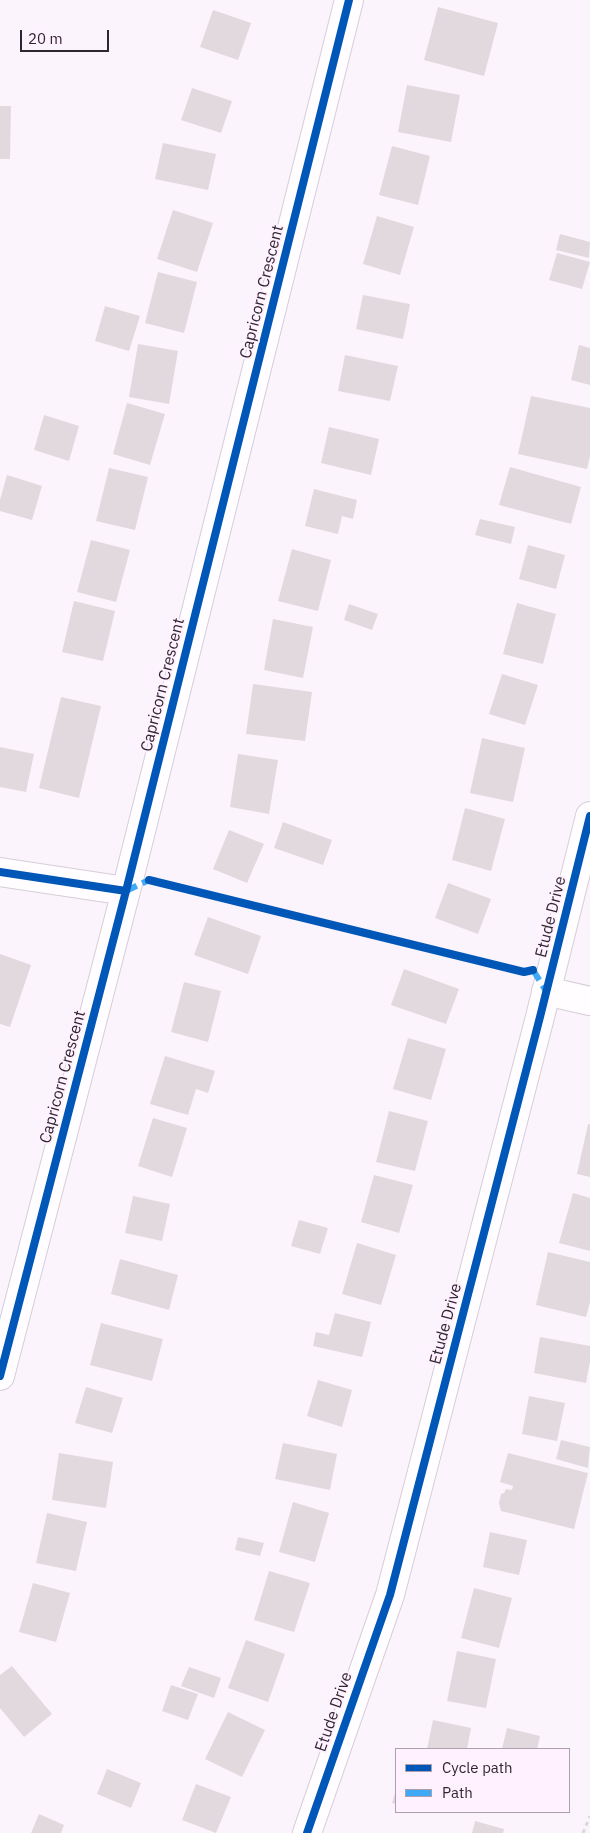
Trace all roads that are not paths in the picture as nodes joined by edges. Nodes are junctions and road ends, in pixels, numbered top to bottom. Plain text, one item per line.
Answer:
1 (349, 0) edge
2 (590, 816) edge
3 (0, 872) edge
4 (126, 891) junction
5 (546, 991) junction
6 (590, 1001) edge
7 (0, 1376) edge
8 (307, 1833) edge

1 - 4 street, Capricorn Crescent
2 - 5 street, Etude Drive
3 - 4 street
4 - 7 street, Capricorn Crescent
5 - 6 street
5 - 8 street, Etude Drive

